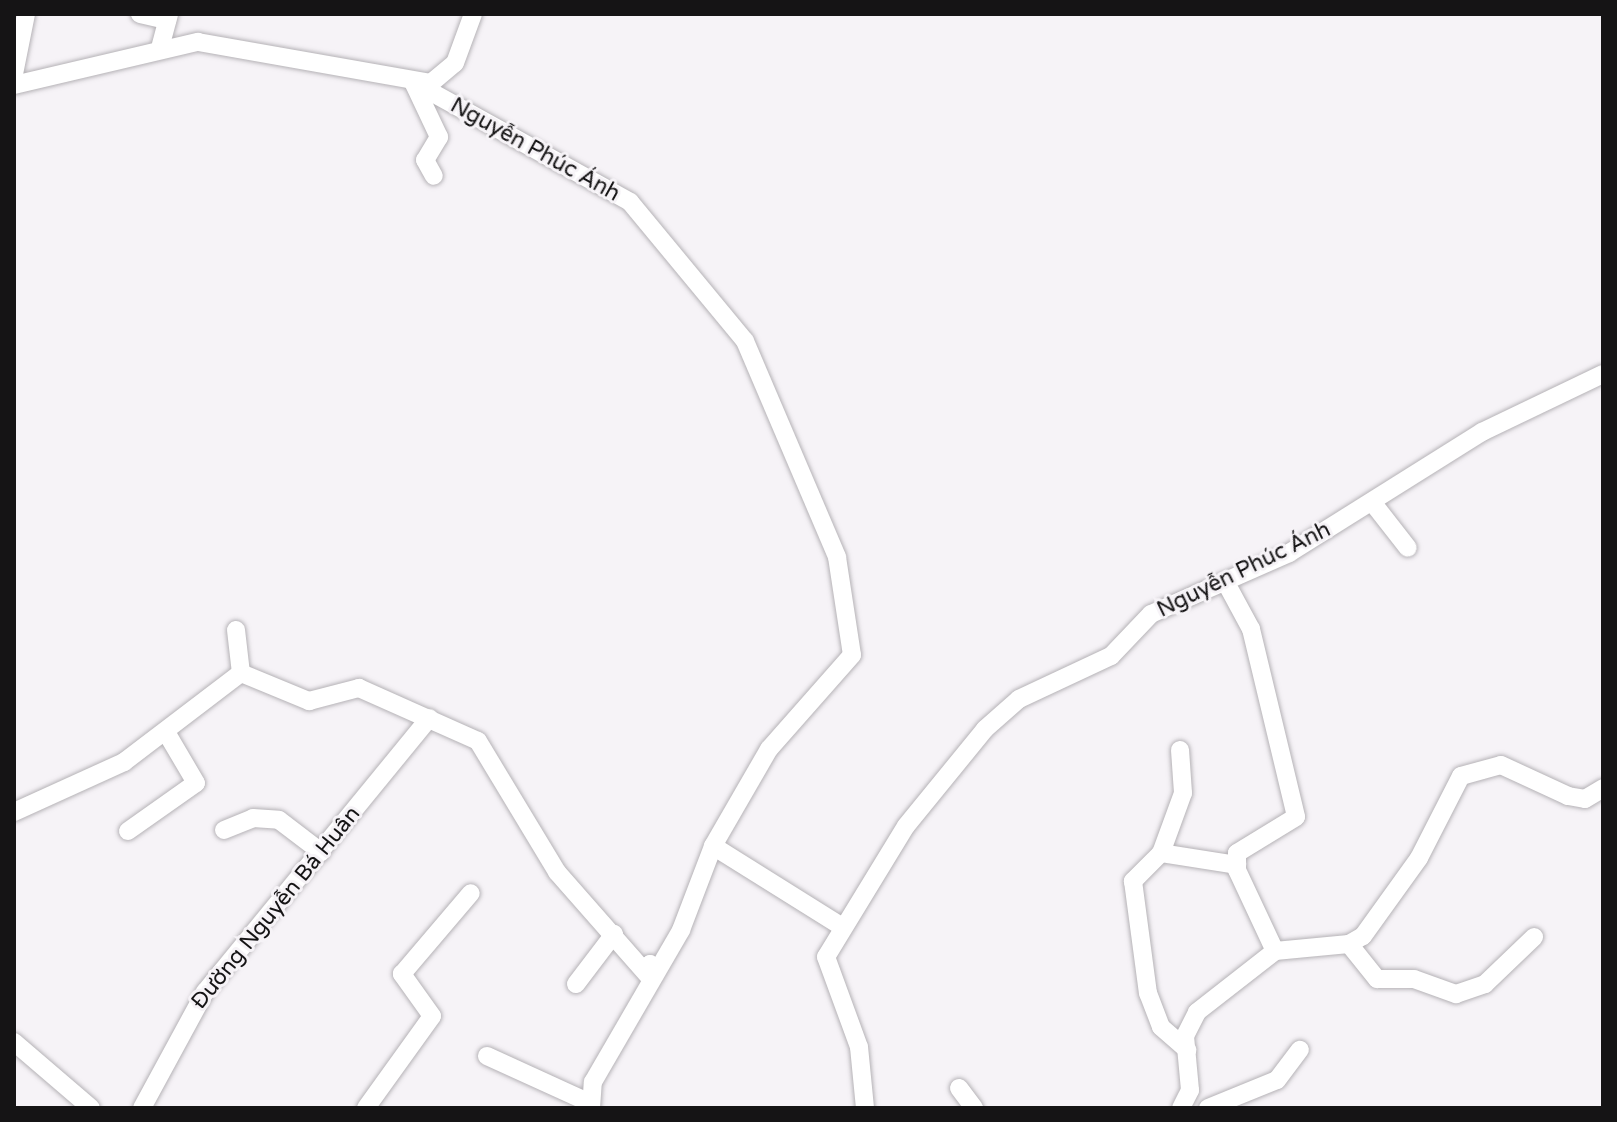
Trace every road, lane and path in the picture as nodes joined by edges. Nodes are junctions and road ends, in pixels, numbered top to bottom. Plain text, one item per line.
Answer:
1 (26, 14) edge
2 (140, 14) edge
3 (473, 14) edge
4 (168, 17) edge
5 (160, 48) junction
6 (14, 74) edge
7 (413, 82) junction
8 (14, 85) edge
9 (434, 176) dead end
10 (1603, 374) edge
11 (1372, 502) junction
12 (1408, 548) dead end
13 (1225, 581) junction
14 (236, 630) dead end
15 (241, 673) junction
16 (429, 718) junction
17 (166, 732) junction
18 (1180, 750) dead end
19 (1603, 788) edge
20 (14, 812) edge
21 (224, 830) dead end
22 (128, 831) dead end
23 (713, 846) junction
24 (321, 852) junction
25 (1161, 853) junction
26 (1237, 865) junction
27 (471, 893) dead end
28 (841, 926) junction
29 (614, 934) junction
30 (1534, 937) dead end
31 (1349, 944) junction
32 (1275, 951) junction
33 (651, 979) junction
34 (576, 984) dead end
35 (14, 1042) edge
36 (1187, 1050) junction
37 (1300, 1050) dead end
38 (487, 1056) dead end
39 (959, 1088) dead end
40 (590, 1106) edge
41 (91, 1108) edge
42 (142, 1108) edge
43 (366, 1108) edge
44 (865, 1108) edge
45 (974, 1108) edge
46 (1181, 1108) edge
47 (1208, 1108) edge

1 - 6 street
2 - 4 street
3 - 7 street
4 - 5 street
5 - 7 street
5 - 8 street
7 - 9 street
7 - 23 street, Nguyễn Phúc Ánh
10 - 11 street, Nguyễn Phúc Ánh
11 - 12 street
11 - 13 street, Nguyễn Phúc Ánh
13 - 26 street
13 - 28 street, Nguyễn Phúc Ánh
14 - 15 street
15 - 16 street
15 - 17 street
16 - 24 street, Đường Nguyễn Bá Huân
16 - 29 street
17 - 20 street
17 - 22 street
18 - 25 street
19 - 31 street
21 - 24 street
23 - 28 street
23 - 33 street
24 - 42 street, Đường Nguyễn Bá Huân
25 - 26 street
25 - 36 street
26 - 32 street
27 - 43 street
28 - 44 street, Nguyễn Phúc Ánh
29 - 33 street
29 - 34 street
30 - 31 street
31 - 32 street
32 - 36 street
33 - 40 street
35 - 41 street
36 - 46 street
37 - 47 street
38 - 40 street
39 - 45 street

